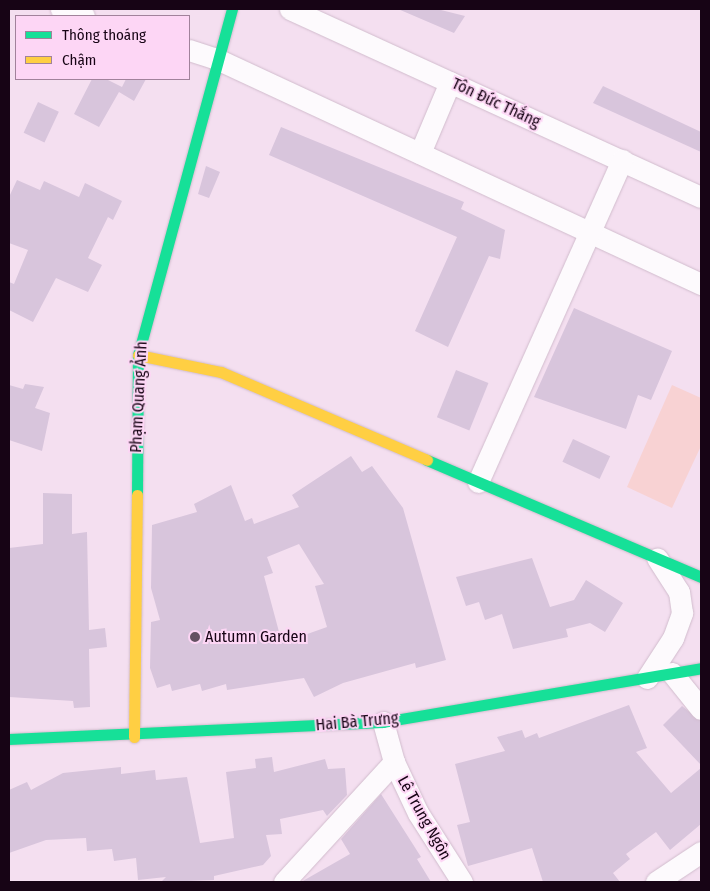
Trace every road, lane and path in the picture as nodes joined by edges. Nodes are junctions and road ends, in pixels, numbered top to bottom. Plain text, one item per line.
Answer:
1 (61, 9) edge
2 (232, 9) edge
3 (290, 9) edge
4 (81, 15) edge
5 (190, 50) edge
6 (219, 60) junction
7 (450, 82) junction
8 (420, 153) junction
9 (622, 160) junction
10 (701, 197) edge
11 (589, 235) junction
12 (701, 284) edge
13 (138, 355) junction
14 (478, 482) junction
15 (657, 558) junction
16 (701, 577) edge
17 (701, 668) edge
18 (672, 673) junction
19 (647, 678) junction
20 (701, 709) edge
21 (384, 722) junction
22 (134, 737) junction
23 (9, 739) edge
24 (394, 762) junction
25 (701, 852) edge
26 (284, 882) edge
27 (462, 882) edge
28 (656, 882) edge

1 - 4 street
2 - 6 street, Phạm Quang Ảnh
3 - 7 street, Tôn Đức Thắng
5 - 6 street
6 - 8 street
6 - 13 street, Phạm Quang Ảnh
7 - 8 street
7 - 9 street, Tôn Đức Thắng
8 - 11 street
9 - 10 street, Tôn Đức Thắng
9 - 11 street
11 - 12 street
11 - 14 street
13 - 14 street
13 - 22 street, Phạm Quang Ảnh
14 - 15 street
15 - 16 street
15 - 19 street
17 - 18 street, Hai Bà Trưng
18 - 19 street, Hai Bà Trưng
18 - 20 street
19 - 21 street, Hai Bà Trưng
21 - 22 street, Hai Bà Trưng
21 - 24 street, Lê Trung Ngôn
22 - 23 street, Hai Bà Trưng
24 - 26 street
24 - 27 street, Lê Trung Ngôn
25 - 28 street

